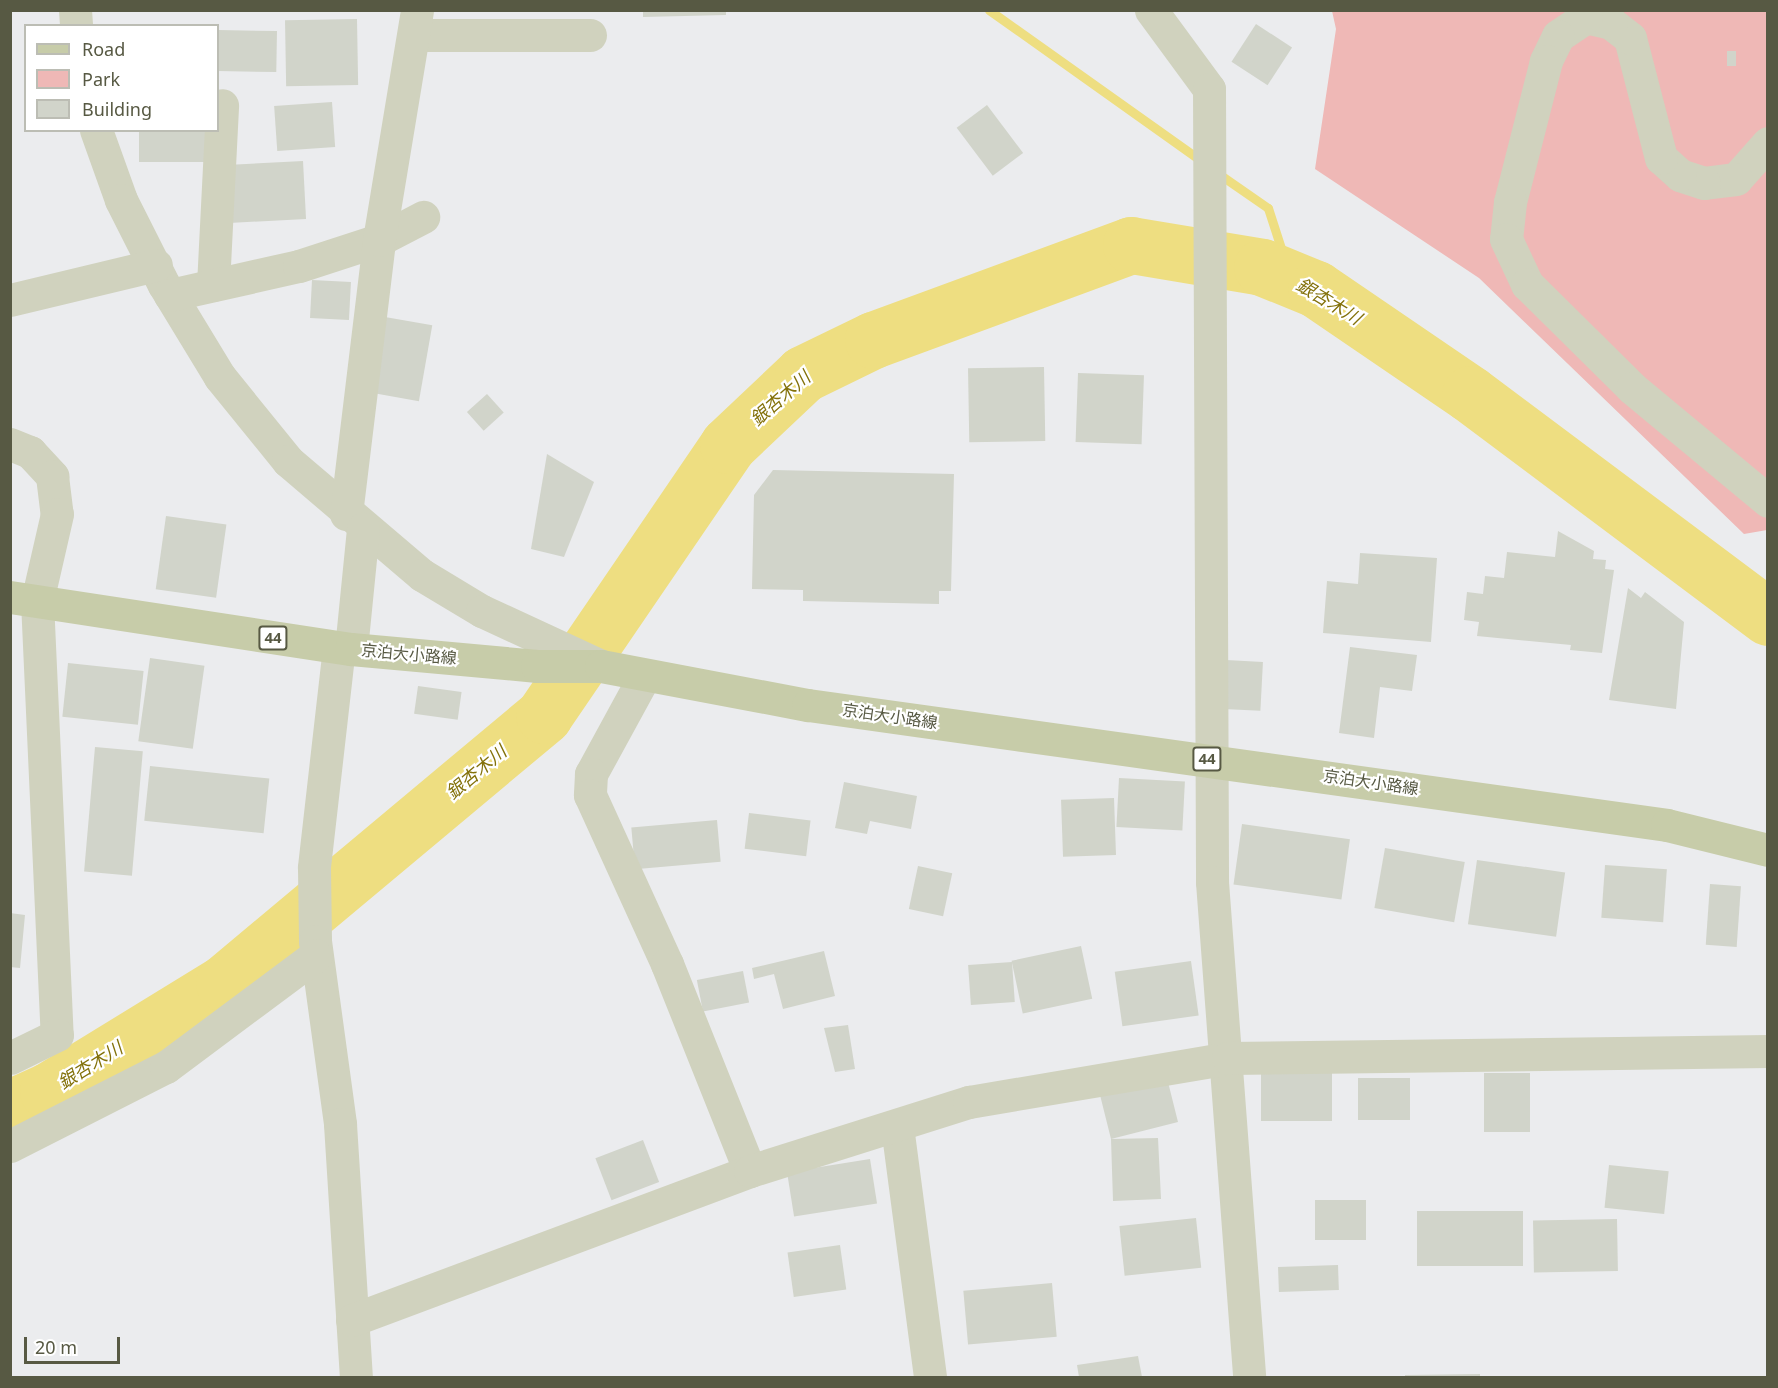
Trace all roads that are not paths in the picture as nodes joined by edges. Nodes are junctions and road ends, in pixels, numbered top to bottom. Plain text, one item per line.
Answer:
1 (1151, 10) edge
2 (416, 23) edge
3 (590, 34) dead end
4 (222, 105) dead end
5 (97, 132) edge
6 (1767, 143) edge
7 (423, 216) dead end
8 (379, 240) junction
9 (156, 265) junction
10 (213, 285) junction
11 (170, 296) junction
12 (10, 300) edge
13 (10, 444) edge
14 (1767, 501) edge
15 (354, 522) junction
16 (24, 599) edge
17 (345, 648) junction
18 (546, 656) junction
19 (622, 670) junction
20 (1210, 759) junction
21 (1767, 850) edge
22 (315, 948) junction
23 (1767, 1051) edge
24 (10, 1058) edge
25 (1228, 1058) junction
26 (897, 1126) junction
27 (10, 1146) edge
28 (750, 1171) junction
29 (352, 1320) junction
30 (356, 1377) edge
31 (930, 1377) edge
32 (1249, 1377) edge

1 - 20 street
2 - 3 street
2 - 8 street
4 - 10 street
5 - 9 street
6 - 14 street
7 - 8 street
8 - 10 street
8 - 15 street
9 - 11 street
9 - 12 street
10 - 11 street
11 - 15 street
13 - 16 street
15 - 17 street
15 - 18 street
16 - 17 main road, 京泊大小路線 / 44
16 - 24 street
17 - 18 main road, 京泊大小路線 / 44
17 - 22 street
18 - 19 main road, 京泊大小路線 / 44
19 - 20 main road, 京泊大小路線 / 44
19 - 28 street
20 - 21 main road, 京泊大小路線 / 44
20 - 25 street
22 - 27 street
22 - 29 street
23 - 25 street
25 - 26 street
25 - 32 street
26 - 28 street
26 - 31 street
28 - 29 street
29 - 30 street

